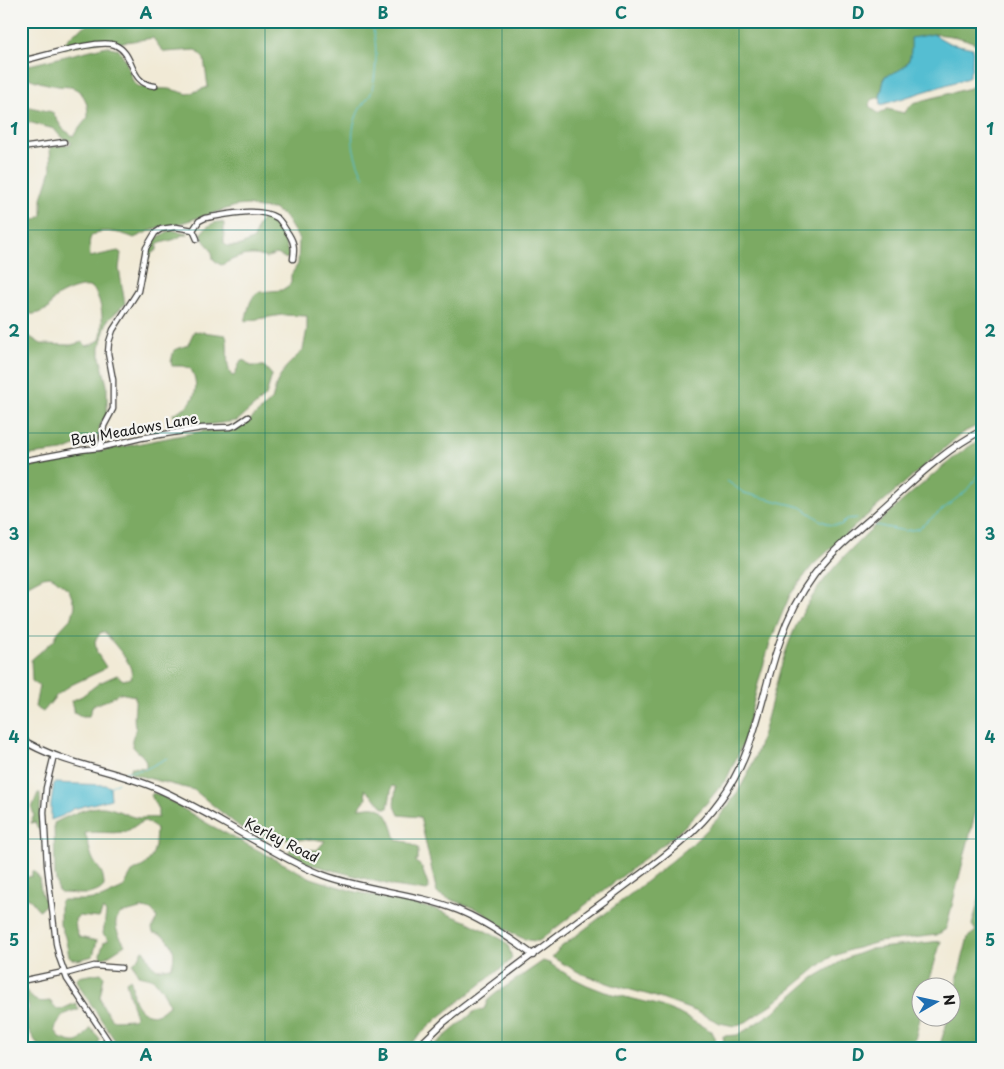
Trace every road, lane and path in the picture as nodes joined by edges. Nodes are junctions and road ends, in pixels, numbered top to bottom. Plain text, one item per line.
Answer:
1 (21, 61) edge
2 (155, 86) dead end
3 (64, 142) dead end
4 (21, 148) edge
5 (193, 230) junction
6 (197, 239) dead end
7 (293, 259) dead end
8 (248, 417) dead end
9 (983, 430) edge
10 (99, 448) junction
11 (21, 461) edge
12 (21, 739) edge
13 (54, 755) junction
14 (533, 955) junction
15 (121, 968) dead end
16 (65, 973) junction
17 (21, 981) edge
18 (113, 1048) edge
19 (417, 1048) edge

1 - 2 street
3 - 4 street
5 - 6 street
5 - 7 street
5 - 10 street
8 - 10 street, Bay Meadows Lane
9 - 14 street
10 - 11 street, Bay Meadows Lane
12 - 13 street, Kerley Road
13 - 14 street, Kerley Road
13 - 16 street
14 - 19 street
15 - 16 street
16 - 17 street
16 - 18 street

